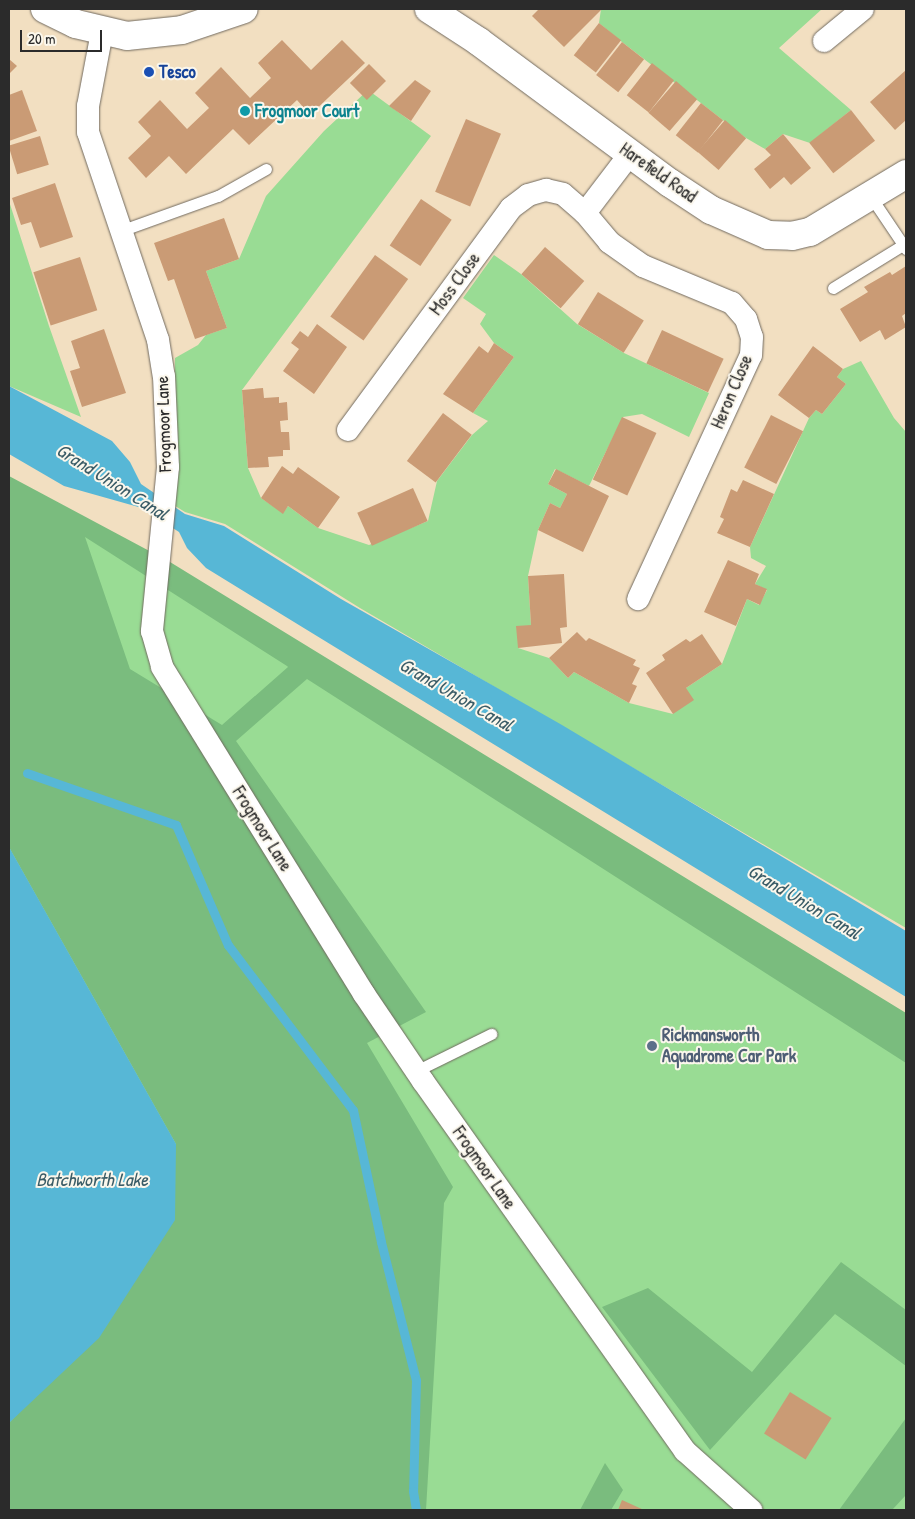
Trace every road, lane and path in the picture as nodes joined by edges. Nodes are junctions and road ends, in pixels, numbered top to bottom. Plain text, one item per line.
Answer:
1 (45, 9) edge
2 (244, 9) edge
3 (428, 9) edge
4 (863, 9) edge
5 (102, 32) junction
6 (824, 41) dead end
7 (630, 154) junction
8 (266, 169) dead end
9 (906, 174) edge
10 (871, 197) junction
11 (585, 213) junction
12 (120, 231) junction
13 (905, 246) edge
14 (833, 288) dead end
15 (348, 430) dead end
16 (638, 599) dead end
17 (491, 1034) dead end
18 (416, 1071) junction
19 (751, 1510) edge

1 - 5 street
2 - 5 street
3 - 7 street, Harefield Road
4 - 6 street
5 - 12 street, Frogmoor Lane
7 - 10 street, Harefield Road
7 - 11 street
8 - 12 lane
9 - 10 street, Harefield Road
10 - 13 lane
11 - 15 street, Moss Close
11 - 16 street, Heron Close
12 - 18 street, Frogmoor Lane
13 - 14 lane
17 - 18 lane
18 - 19 street, Frogmoor Lane

